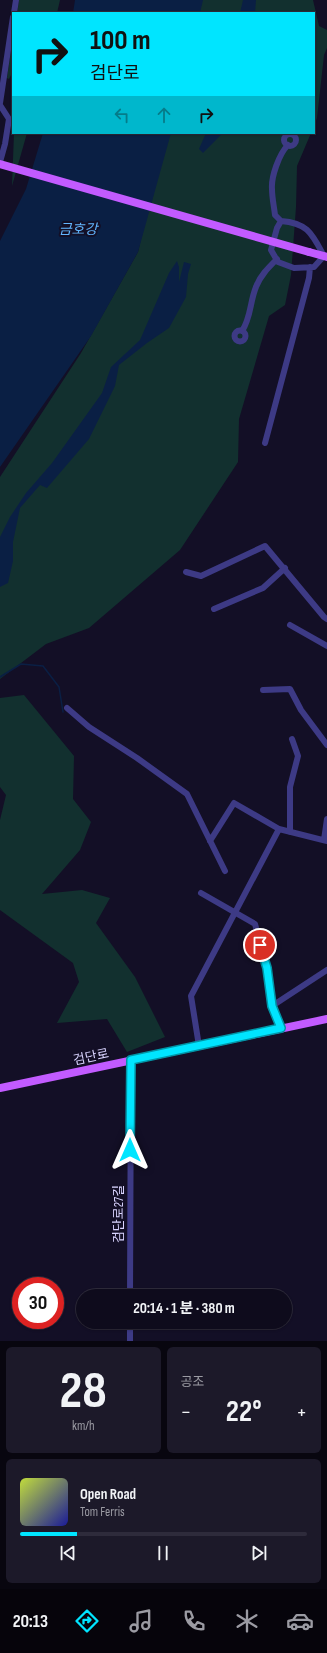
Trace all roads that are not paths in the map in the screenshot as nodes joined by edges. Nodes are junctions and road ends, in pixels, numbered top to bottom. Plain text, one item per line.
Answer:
1 (16, 0) edge
2 (14, 12) edge
3 (12, 23) edge
4 (2, 78) edge
5 (0, 104) edge
6 (288, 145) dead end
7 (0, 163) edge
8 (281, 221) junction
9 (326, 256) edge
10 (277, 259) junction
11 (310, 267) junction
12 (242, 331) dead end
13 (265, 443) dead end
14 (285, 568) junction
15 (186, 572) dead end
16 (214, 609) dead end
17 (327, 619) edge
18 (290, 625) dead end
19 (327, 646) edge
20 (263, 690) dead end
21 (67, 708) dead end
22 (292, 739) dead end
23 (327, 745) edge
24 (327, 819) edge
25 (279, 829) junction
26 (290, 832) junction
27 (325, 840) edge
28 (210, 841) junction
29 (225, 871) dead end
30 (201, 893) dead end
31 (235, 913) junction
32 (327, 970) edge
33 (272, 1006) junction
34 (327, 1019) edge
35 (281, 1028) junction
36 (199, 1046) junction
37 (131, 1060) junction
38 (0, 1088) edge
39 (130, 1289) edge
40 (130, 1329) edge
41 (130, 1341) edge

1 - 2 street
3 - 4 street
4 - 5 street
5 - 7 street
6 - 8 street
7 - 9 main road, bridge
8 - 9 street
8 - 10 street
9 - 11 street
10 - 11 street
10 - 12 street
11 - 13 street
14 - 15 street
14 - 16 street
14 - 17 street
18 - 19 street
20 - 23 street
21 - 28 street
22 - 26 street
24 - 27 street
25 - 26 street
25 - 28 street
25 - 31 street
26 - 27 street
28 - 29 street
30 - 31 street
31 - 33 street
31 - 36 street
32 - 33 street
33 - 35 street
34 - 35 main road, 검단로
35 - 36 main road, 검단로
36 - 37 main road, 검단로
37 - 38 main road, 검단로
37 - 39 street, 검단로27길
40 - 41 street

